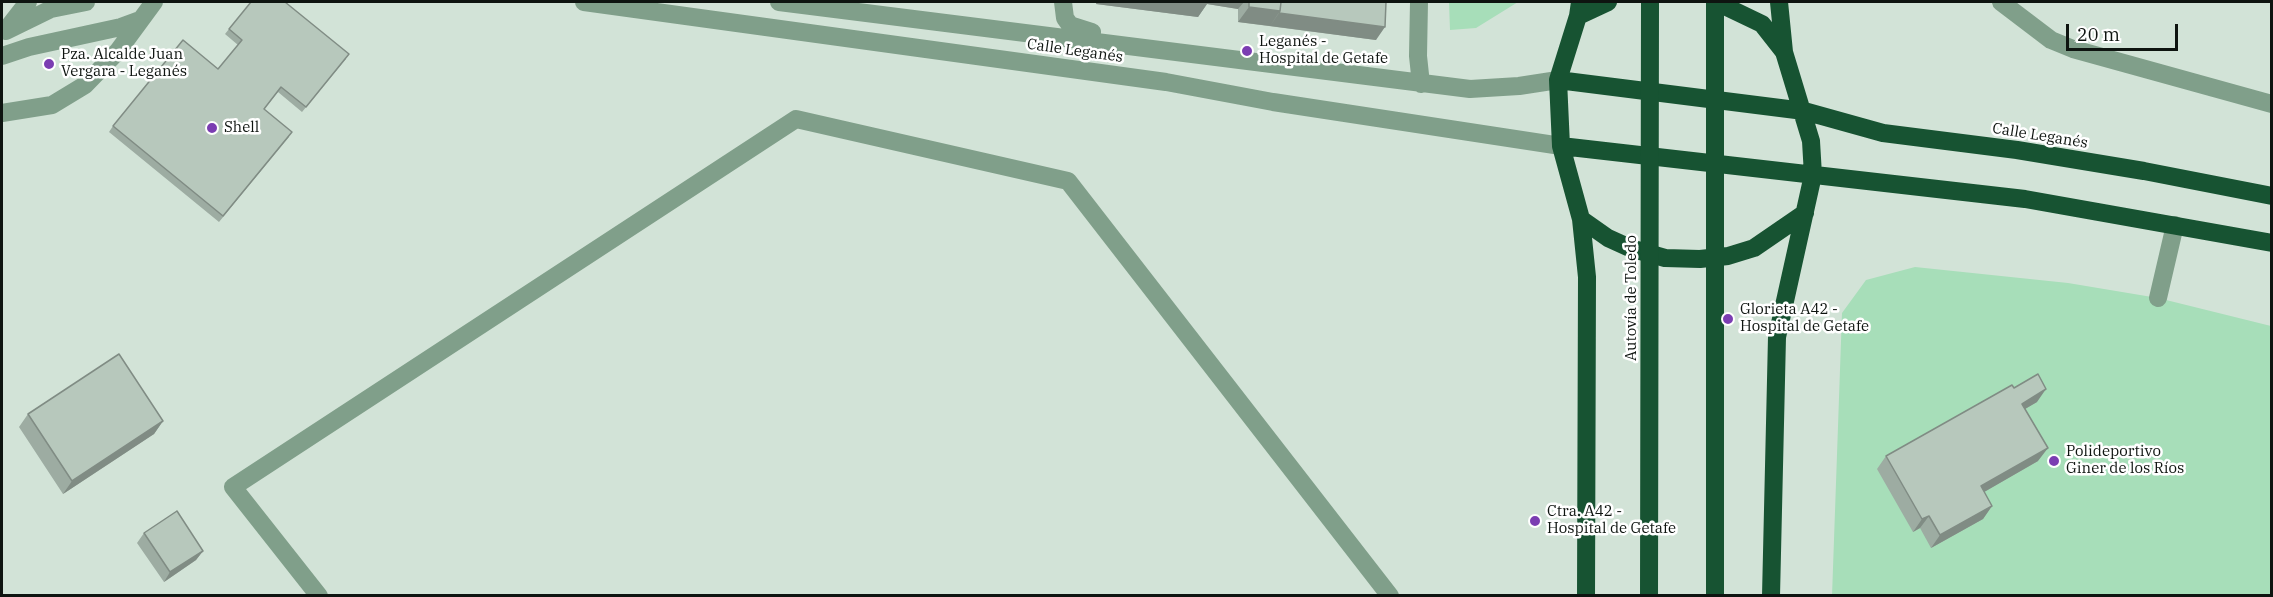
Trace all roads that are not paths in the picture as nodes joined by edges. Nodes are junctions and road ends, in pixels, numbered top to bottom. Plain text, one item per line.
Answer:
1 (28, 2) edge
2 (86, 2) edge
3 (154, 2) edge
4 (584, 2) edge
5 (779, 2) edge
6 (1419, 2) edge
7 (1608, 2) edge
8 (1650, 2) edge
9 (1715, 2) edge
10 (1779, 2) edge
11 (2001, 2) edge
12 (1061, 4) edge
13 (1579, 9) edge
14 (140, 20) junction
15 (4, 33) edge
16 (1102, 41) junction
17 (1784, 52) junction
18 (2, 56) edge
19 (1558, 80) junction
20 (1421, 84) junction
21 (2271, 104) edge
22 (1804, 111) junction
23 (2, 113) edge
24 (1560, 146) junction
25 (1813, 175) junction
26 (2271, 196) edge
27 (1805, 213) junction
28 (1581, 219) junction
29 (2175, 225) junction
30 (2271, 243) edge
31 (2158, 298) dead end
32 (319, 596) edge
33 (1390, 596) edge
34 (1586, 596) edge
35 (1650, 596) edge
36 (1715, 596) edge
37 (1771, 596) edge

1 - 15 street
2 - 15 street
3 - 14 street
4 - 24 street, Calle Leganés
5 - 16 street, Calle Leganés
6 - 20 street
7 - 13 highway
8 - 35 highway, Autovía de Toledo, bridge
9 - 17 highway
9 - 36 highway, bridge
10 - 17 highway
11 - 21 street
12 - 16 street
13 - 19 highway
14 - 18 street
14 - 23 street
16 - 20 street, Calle Leganés
17 - 22 highway
19 - 20 street, Calle Leganés
19 - 22 highway, Calle Leganés
19 - 24 highway
22 - 25 highway
22 - 26 highway, Calle Leganés
24 - 25 highway, Calle Leganés
24 - 28 highway
25 - 27 highway
25 - 29 highway, Calle Leganés
27 - 28 highway
27 - 37 highway
28 - 34 highway
29 - 30 highway, Calle Leganés
29 - 31 street
32 - 33 street

